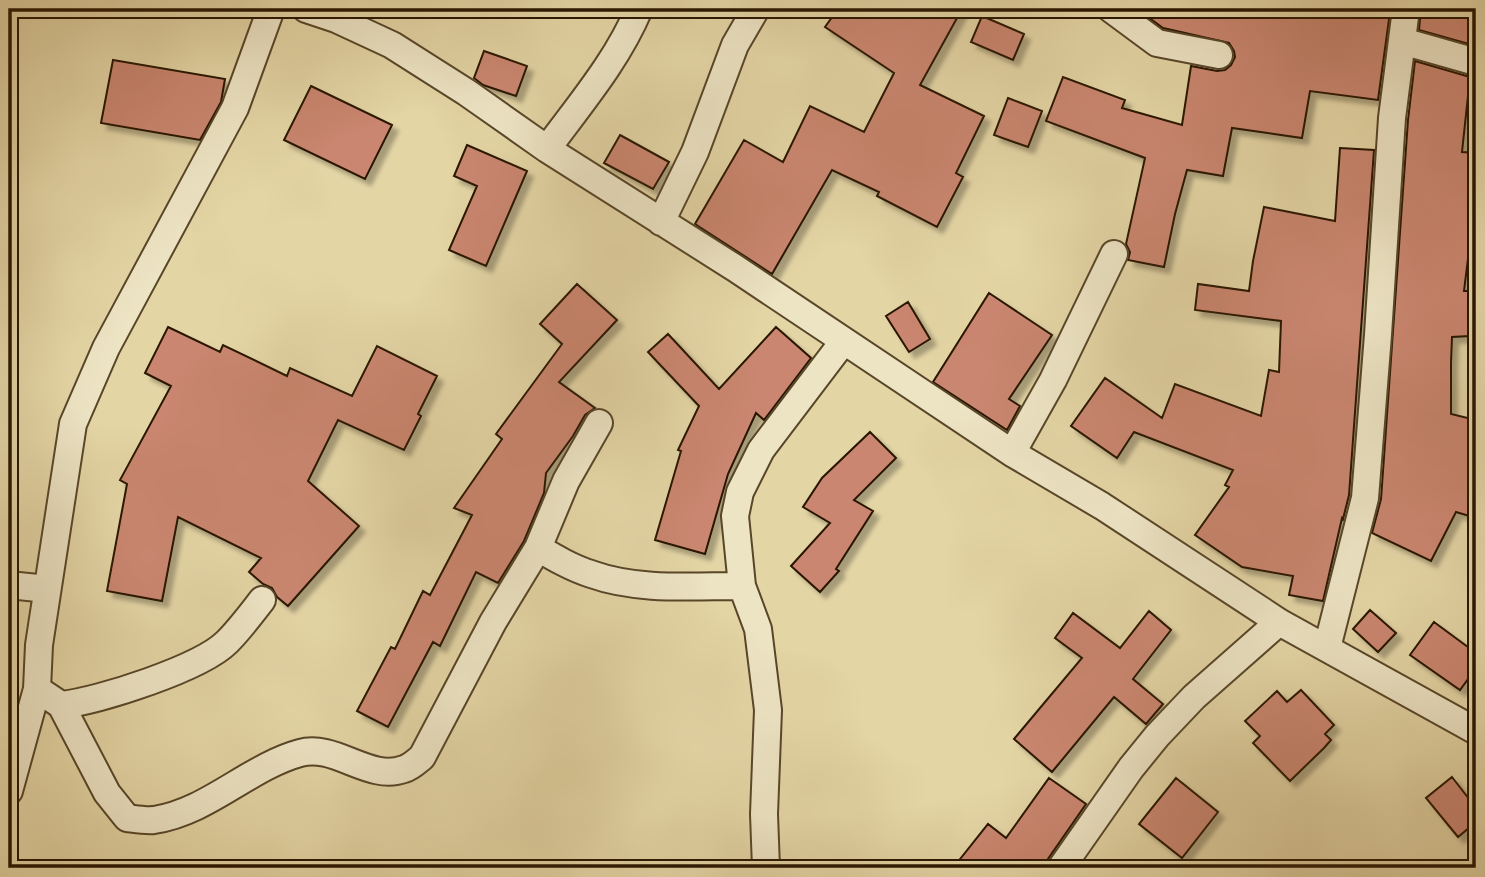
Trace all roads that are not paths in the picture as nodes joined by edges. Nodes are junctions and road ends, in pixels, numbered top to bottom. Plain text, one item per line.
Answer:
1 (271, 9) edge
2 (306, 9) edge
3 (639, 9) edge
4 (756, 9) edge
5 (1111, 9) edge
6 (1406, 9) edge
7 (1402, 41) junction
8 (1220, 55) dead end
9 (1476, 62) edge
10 (547, 149) junction
11 (661, 222) junction
12 (1115, 254) dead end
13 (843, 342) junction
14 (599, 423) dead end
15 (1012, 453) junction
16 (538, 548) junction
17 (9, 585) edge
18 (742, 586) junction
19 (47, 589) junction
20 (262, 600) dead end
21 (1279, 622) junction
22 (1327, 648) junction
23 (37, 689) junction
24 (61, 705) junction
25 (1476, 731) edge
26 (9, 791) edge
27 (766, 868) edge
28 (1061, 868) edge

1 - 19 street
2 - 10 street
3 - 10 street
4 - 11 street
5 - 8 street
6 - 7 street
7 - 9 street
7 - 22 street
10 - 11 street
11 - 13 street
12 - 15 street
13 - 15 street
13 - 18 street
14 - 16 street
15 - 21 street
16 - 18 street
16 - 24 street
17 - 19 street
18 - 27 street
19 - 23 street
20 - 24 street
21 - 22 street
21 - 28 street
22 - 25 street
23 - 24 street
23 - 26 street

